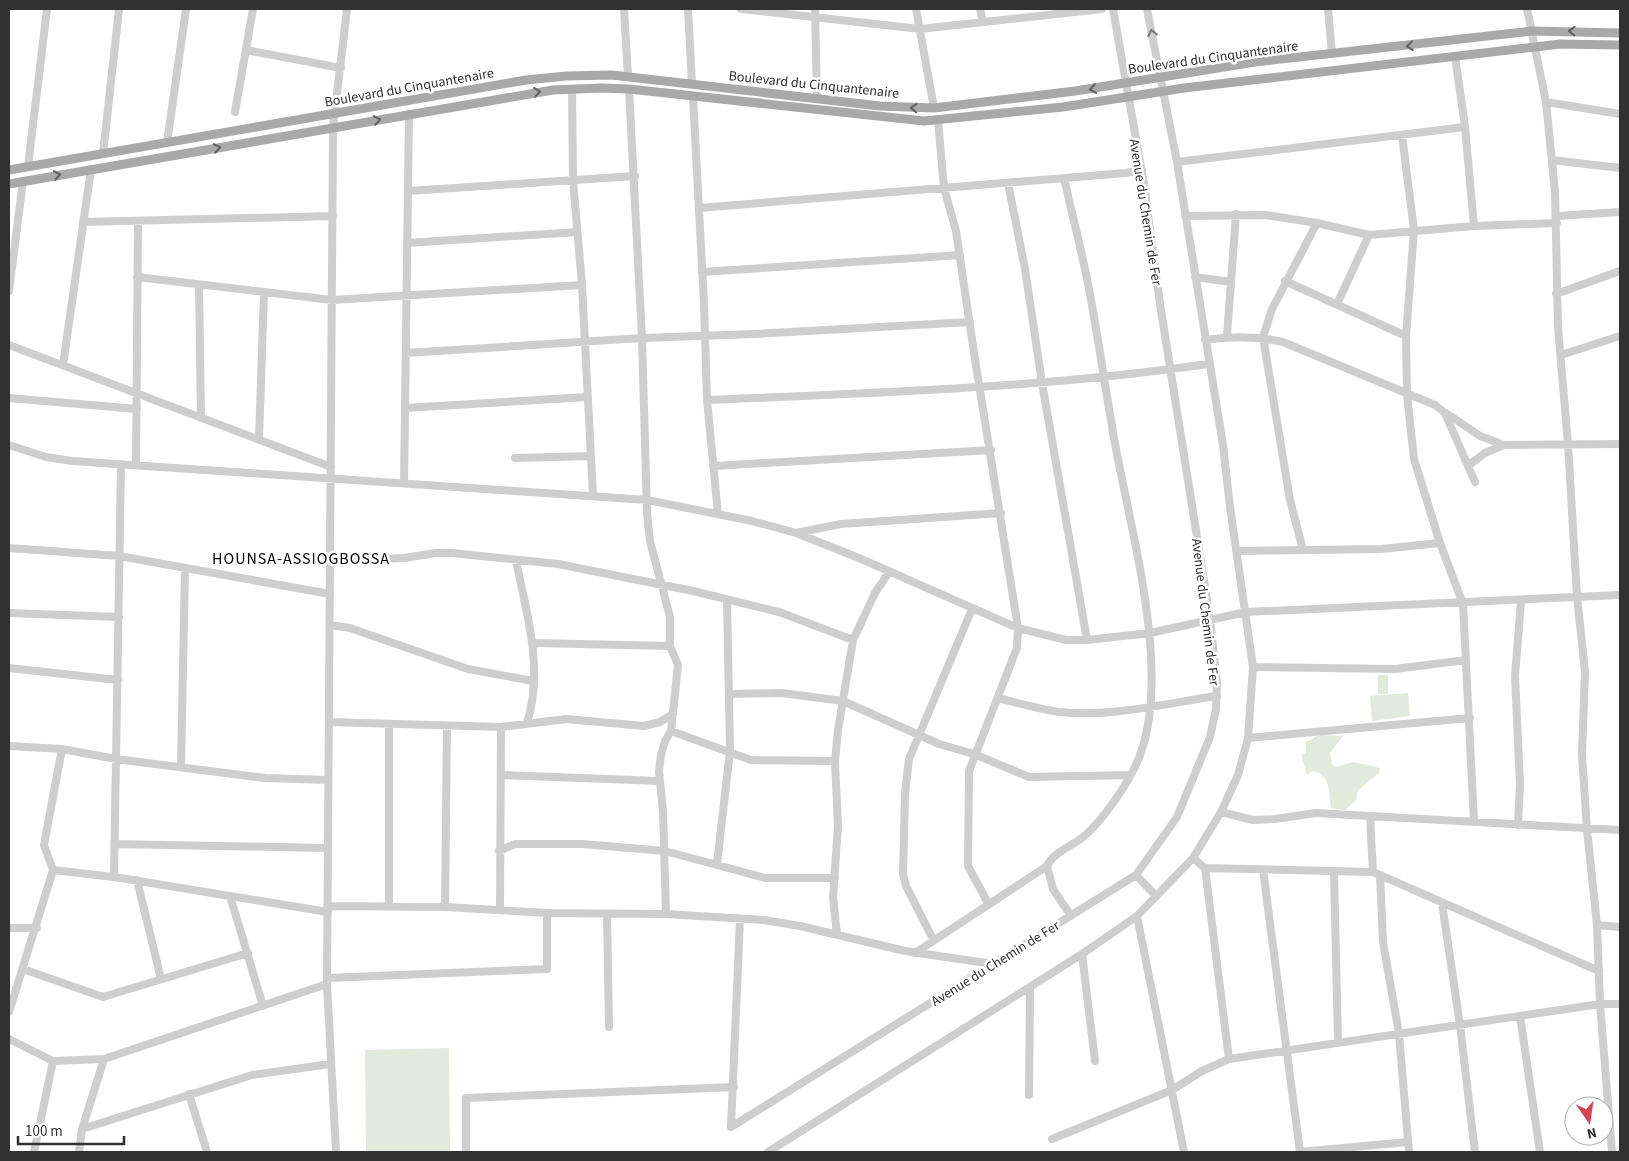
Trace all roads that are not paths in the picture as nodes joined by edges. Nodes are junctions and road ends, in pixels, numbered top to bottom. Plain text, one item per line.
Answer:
1 (47, 9) edge
2 (120, 9) edge
3 (186, 9) edge
4 (253, 9) edge
5 (347, 9) edge
6 (624, 9) edge
7 (688, 9) edge
8 (740, 9) edge
9 (750, 9) edge
10 (815, 9) edge
11 (916, 9) edge
12 (980, 9) edge
13 (1102, 9) edge
14 (1113, 9) edge
15 (1147, 9) edge
16 (1328, 9) edge
17 (1527, 9) edge
18 (1046, 12) edge
19 (816, 18) junction
20 (983, 22) junction
21 (920, 29) junction
22 (1532, 32) junction
23 (1620, 33) edge
24 (1620, 45) edge
25 (1535, 47) junction
26 (246, 50) junction
27 (1332, 54) junction
28 (1454, 56) junction
29 (341, 68) junction
30 (628, 76) junction
31 (1160, 76) junction
32 (692, 84) junction
33 (1124, 84) junction
34 (572, 89) junction
35 (629, 89) junction
36 (1162, 91) junction
37 (693, 97) junction
38 (817, 98) junction
39 (1127, 98) junction
40 (1546, 102) junction
41 (934, 108) junction
42 (235, 112) dead end
43 (334, 114) junction
44 (409, 114) junction
45 (1620, 114) edge
46 (938, 120) junction
47 (333, 127) junction
48 (1465, 127) junction
49 (1402, 135) junction
50 (167, 143) junction
51 (103, 154) junction
52 (1552, 160) junction
53 (1177, 162) junction
54 (28, 166) junction
55 (1620, 168) edge
56 (91, 169) junction
57 (9, 170) edge
58 (1142, 170) junction
59 (635, 176) junction
60 (1064, 178) junction
61 (573, 180) junction
62 (23, 181) junction
63 (1008, 183) junction
64 (9, 184) edge
65 (944, 188) junction
66 (408, 191) junction
67 (699, 208) junction
68 (1620, 212) edge
69 (1236, 214) junction
70 (333, 216) junction
71 (1185, 216) junction
72 (1557, 220) junction
73 (138, 221) junction
74 (83, 222) junction
75 (1317, 222) junction
76 (1474, 226) junction
77 (1414, 230) junction
78 (577, 232) junction
79 (1369, 235) junction
80 (407, 243) junction
81 (960, 255) junction
82 (1620, 271) edge
83 (702, 272) junction
84 (137, 277) junction
85 (1195, 277) junction
86 (1285, 281) junction
87 (1231, 282) junction
88 (199, 285) junction
89 (582, 285) junction
90 (9, 291) edge
91 (264, 292) junction
92 (1556, 294) junction
93 (406, 295) junction
94 (332, 300) junction
95 (1337, 304) junction
96 (970, 322) junction
97 (705, 335) junction
98 (1227, 336) junction
99 (1406, 336) junction
100 (1620, 336) edge
101 (1263, 337) junction
102 (642, 338) junction
103 (1205, 340) junction
104 (584, 342) junction
105 (9, 345) edge
106 (406, 353) junction
107 (1560, 355) junction
108 (1208, 364) junction
109 (63, 365) junction
110 (1170, 369) junction
111 (1103, 378) junction
112 (1042, 384) junction
113 (980, 386) junction
114 (137, 393) junction
115 (1408, 395) junction
116 (587, 396) junction
117 (9, 398) edge
118 (707, 400) junction
119 (405, 408) junction
120 (137, 409) junction
121 (1445, 412) junction
122 (201, 418) junction
123 (259, 440) junction
124 (1568, 444) junction
125 (1620, 444) edge
126 (9, 445) edge
127 (1504, 445) junction
128 (990, 450) junction
129 (590, 456) junction
130 (515, 458) dead end
131 (121, 465) junction
132 (136, 465) junction
133 (1469, 465) junction
134 (713, 466) junction
135 (331, 467) junction
136 (331, 478) junction
137 (404, 482) junction
138 (1475, 482) dead end
139 (593, 496) junction
140 (647, 500) junction
141 (1001, 513) junction
142 (718, 514) junction
143 (796, 533) junction
144 (1440, 543) junction
145 (9, 548) edge
146 (1303, 550) junction
147 (1238, 551) junction
148 (120, 556) junction
149 (330, 560) junction
150 (516, 561) junction
151 (185, 569) junction
152 (889, 572) junction
153 (662, 586) junction
154 (330, 594) junction
155 (1620, 595) edge
156 (1577, 596) junction
157 (726, 600) junction
158 (1521, 601) junction
159 (1463, 604) junction
160 (972, 608) junction
161 (1246, 612) junction
162 (9, 613) edge
163 (119, 617) junction
164 (1210, 619) junction
165 (330, 625) junction
166 (1018, 628) junction
167 (1150, 634) junction
168 (853, 640) junction
169 (1086, 640) junction
170 (533, 643) junction
171 (670, 646) junction
172 (1466, 660) junction
173 (1254, 667) junction
174 (9, 668) edge
175 (118, 680) junction
176 (533, 681) junction
177 (730, 694) junction
178 (1217, 696) junction
179 (998, 698) junction
180 (843, 702) junction
181 (1150, 706) junction
182 (673, 714) junction
183 (1470, 718) junction
184 (329, 722) junction
185 (527, 723) junction
186 (389, 725) junction
187 (447, 726) junction
188 (501, 728) junction
189 (672, 731) junction
190 (918, 735) junction
191 (1248, 738) junction
192 (9, 746) edge
193 (62, 750) junction
194 (730, 751) junction
195 (974, 754) junction
196 (116, 759) junction
197 (835, 761) junction
198 (181, 767) junction
199 (502, 775) junction
200 (1130, 775) junction
201 (328, 780) junction
202 (660, 781) junction
203 (1221, 812) junction
204 (1370, 816) junction
205 (1474, 821) junction
206 (1518, 824) junction
207 (1587, 830) junction
208 (1620, 830) edge
209 (115, 844) junction
210 (328, 848) junction
211 (499, 851) junction
212 (664, 851) junction
213 (1193, 858) junction
214 (717, 864) junction
215 (1047, 866) junction
216 (1205, 868) junction
217 (53, 870) junction
218 (1263, 870) junction
219 (1334, 871) junction
220 (1377, 874) junction
221 (1136, 875) junction
222 (114, 877) junction
223 (835, 878) junction
224 (137, 880) junction
225 (1155, 894) junction
226 (230, 896) junction
227 (988, 903) junction
228 (1442, 903) junction
229 (389, 907) junction
230 (445, 907) junction
231 (500, 908) junction
232 (328, 909) junction
233 (547, 913) junction
234 (607, 914) junction
235 (666, 914) junction
236 (1070, 916) junction
237 (1137, 916) junction
238 (740, 919) junction
239 (1597, 925) junction
240 (1620, 927) edge
241 (9, 928) edge
242 (37, 928) junction
243 (837, 935) junction
244 (933, 939) junction
245 (248, 953) junction
246 (914, 953) junction
247 (1082, 954) junction
248 (993, 964) junction
249 (23, 969) junction
250 (1599, 971) junction
251 (161, 979) junction
252 (327, 981) junction
253 (9, 985) edge
254 (18, 985) junction
255 (1030, 987) junction
256 (1600, 1004) junction
257 (1620, 1004) edge
258 (263, 1006) junction
259 (9, 1012) edge
260 (1520, 1016) junction
261 (1460, 1025) junction
262 (609, 1027) dead end
263 (1400, 1034) junction
264 (9, 1039) edge
265 (1338, 1042) junction
266 (1287, 1050) junction
267 (104, 1059) junction
268 (1229, 1059) junction
269 (53, 1061) junction
270 (1095, 1062) dead end
271 (330, 1064) junction
272 (734, 1087) junction
273 (1172, 1090) junction
274 (189, 1094) junction
275 (1029, 1095) dead end
276 (82, 1129) junction
277 (1052, 1139) dead end
278 (1408, 1142) junction
279 (1615, 1148) edge
280 (1357, 1150) edge
281 (34, 1152) edge
282 (79, 1152) edge
283 (207, 1152) edge
284 (336, 1152) edge
285 (466, 1152) edge
286 (768, 1152) edge
287 (1184, 1152) edge
288 (1300, 1152) edge
289 (1410, 1152) edge
290 (1475, 1152) edge
291 (1540, 1152) edge

1 - 54 street
2 - 51 street
3 - 50 street
4 - 26 street
5 - 29 street
6 - 30 street
7 - 32 street
8 - 9 street
9 - 19 street
10 - 19 street
11 - 21 street
12 - 20 street
13 - 18 street
14 - 33 street, Avenue du Chemin de Fer
31 -> 15 street
16 - 27 street
17 - 22 street
18 - 20 street
19 - 21 street
19 - 38 street
20 - 21 street
21 - 41 street
23 -> 22 main road, Boulevard du Cinquantenaire
22 - 25 street
22 -> 27 main road, Boulevard du Cinquantenaire
24 - 25 main road, Boulevard du Cinquantenaire
25 - 28 main road, Boulevard du Cinquantenaire
25 - 40 street
26 - 29 street
26 - 42 street
27 - 31 main road, Boulevard du Cinquantenaire
28 - 36 main road, Boulevard du Cinquantenaire
28 - 48 street
29 - 43 street
30 - 32 main road, Boulevard du Cinquantenaire
30 - 43 main road, Boulevard du Cinquantenaire
31 - 33 main road, Boulevard du Cinquantenaire
31 - 36 street
32 - 38 main road, Boulevard du Cinquantenaire
33 - 39 street, Avenue du Chemin de Fer
33 -> 41 main road, Boulevard du Cinquantenaire
34 - 35 main road, Boulevard du Cinquantenaire
44 -> 34 main road, Boulevard du Cinquantenaire
34 - 61 street
35 - 37 main road, Boulevard du Cinquantenaire
35 - 59 street
36 - 39 main road, Boulevard du Cinquantenaire
36 - 53 street
37 - 46 main road, Boulevard du Cinquantenaire
37 - 67 street
41 -> 38 main road, Boulevard du Cinquantenaire
39 - 46 main road, Boulevard du Cinquantenaire
39 - 58 street, Avenue du Chemin de Fer
40 - 45 street
40 - 52 street
43 - 47 street
43 - 50 main road, Boulevard du Cinquantenaire
47 -> 44 main road, Boulevard du Cinquantenaire
44 - 66 street
46 - 65 street
56 -> 47 main road, Boulevard du Cinquantenaire
47 - 70 street
48 - 49 street
48 - 76 street
49 - 53 street
49 - 77 street
50 - 51 main road, Boulevard du Cinquantenaire
51 - 54 main road, Boulevard du Cinquantenaire
52 - 55 street
52 - 72 street
53 - 71 street
54 - 57 main road, Boulevard du Cinquantenaire
62 -> 56 main road, Boulevard du Cinquantenaire
56 - 74 street
58 - 60 street
58 - 110 street, Avenue du Chemin de Fer
59 - 61 street
59 - 102 street
60 - 63 street
60 - 111 street
61 - 66 street
61 - 78 street
62 - 64 main road, Boulevard du Cinquantenaire
62 - 90 street
63 - 65 street
63 - 112 street
65 - 67 street
65 - 81 street
66 - 80 street
67 - 83 street
68 - 72 street
69 - 71 street
69 - 75 street
69 - 87 street
70 - 73 street
70 - 94 street
71 - 85 street
72 - 76 street
72 - 92 street
73 - 74 street
73 - 84 street
74 - 109 street
75 - 79 street
75 - 86 street
76 - 77 street
77 - 79 street
77 - 99 street
78 - 80 street
78 - 89 street
79 - 95 street
80 - 93 street
81 - 83 street
81 - 96 street
82 - 92 street
83 - 97 street
84 - 88 street
84 - 114 street
85 - 87 street
85 - 103 street
86 - 95 street
86 - 101 street
87 - 98 street
88 - 91 street
88 - 122 street
89 - 93 street
89 - 104 street
91 - 94 street
91 - 123 street
92 - 107 street
93 - 94 street
93 - 106 street
94 - 135 street
95 - 99 street
96 - 97 street
96 - 113 street
97 - 102 street
97 - 118 street
98 - 101 street
98 - 103 street
99 - 115 street
100 - 107 street
101 - 115 street
101 - 146 street
102 - 104 street
102 - 140 street
103 - 108 street
104 - 106 street
104 - 116 street
105 - 109 street
106 - 119 street
107 - 124 street
108 - 110 street
108 - 147 street
109 - 114 street
110 - 111 street
110 - 164 street, Avenue du Chemin de Fer
111 - 112 street
111 - 167 street
112 - 113 street
112 - 169 street
113 - 118 street
113 - 128 street
114 - 120 street
114 - 122 street
115 - 121 street
115 - 144 street
116 - 119 street
116 - 129 street
117 - 120 street
118 - 134 street
119 - 137 street
120 - 132 street
121 - 127 street
121 - 133 street
122 - 123 street
123 - 135 street
124 - 125 street
124 - 127 street
124 - 156 street
126 - 131 street
127 - 133 street
128 - 134 street
128 - 141 street
129 - 130 street
129 - 139 street
131 - 132 street
131 - 148 street
132 - 136 street
133 - 138 street
134 - 142 street
135 - 136 street
136 - 137 street
136 - 149 street
137 - 139 street
139 - 140 street
140 - 142 street
140 - 153 street
141 - 143 street
141 - 166 street
142 - 143 street
143 - 152 street
144 - 146 street
144 - 159 street
145 - 148 street
146 - 147 street
147 - 161 street
148 - 151 street
148 - 163 street
149 - 150 street
149 - 154 street
150 - 153 street
150 - 170 street
151 - 154 street
151 - 198 street
152 - 160 street
152 - 168 street
153 - 157 street
153 - 171 street
154 - 165 street
155 - 156 street
156 - 158 street
156 - 207 street
157 - 168 street
157 - 177 street
158 - 159 street
158 - 206 street
159 - 161 street
159 - 172 street
160 - 166 street
160 - 190 street
161 - 164 street
161 - 173 street
162 - 163 street
163 - 175 street
164 - 167 street
164 - 178 street, Avenue du Chemin de Fer
165 - 176 street
165 - 184 street
166 - 169 street
166 - 179 street
167 - 169 street
167 - 181 street
168 - 180 street
170 - 171 street
170 - 176 street
171 - 182 street
172 - 173 street
172 - 183 street
173 - 191 street
174 - 175 street
175 - 196 street
176 - 185 street
177 - 180 street
177 - 194 street
178 - 181 street
178 - 221 street, Avenue du Chemin de Fer
179 - 181 street
179 - 195 street
180 - 190 street
180 - 197 street
181 - 200 street
182 - 185 street
182 - 189 street
183 - 191 street
183 - 205 street
184 - 186 street
184 - 201 street
185 - 188 street
186 - 187 street
186 - 229 street
187 - 188 street
187 - 230 street
188 - 199 street
189 - 194 street
189 - 202 street
190 - 195 street
190 - 244 street
191 - 203 street
192 - 193 street
193 - 196 street
193 - 217 street
194 - 197 street
194 - 214 street
195 - 200 street
195 - 227 street
196 - 198 street
196 - 209 street
197 - 223 street
198 - 201 street
199 - 202 street
199 - 211 street
200 - 215 street
201 - 210 street
202 - 212 street
203 - 204 street
203 - 213 street
204 - 205 street
204 - 220 street
205 - 206 street
206 - 207 street
207 - 208 street
207 - 239 street
209 - 210 street
209 - 222 street
210 - 232 street
211 - 212 street
211 - 231 street
212 - 214 street
212 - 235 street
213 - 216 street
213 - 225 street
214 - 223 street
215 - 227 street
215 - 236 street
216 - 218 street
216 - 268 street
217 - 222 street
217 - 242 street
218 - 219 street
218 - 266 street
219 - 220 street
219 - 265 street
220 - 228 street
220 - 263 street
221 - 225 street
221 - 236 street, Avenue du Chemin de Fer
222 - 224 street
223 - 243 street
224 - 226 street
224 - 251 street
225 - 237 street
226 - 232 street
226 - 245 street
227 - 244 street
228 - 250 street
228 - 261 street
229 - 230 street
229 - 232 street
230 - 231 street
231 - 233 street
232 - 252 street
233 - 234 street
233 - 252 street
234 - 235 street
234 - 262 street
235 - 238 street
236 - 248 street, Avenue du Chemin de Fer
237 - 247 street
237 - 273 street
238 - 243 street
238 - 272 street
239 - 240 street
239 - 250 street
241 - 242 street
242 - 249 street
243 - 246 street
244 - 246 street
245 - 251 street
245 - 258 street
246 - 248 street
247 - 255 street
247 - 270 street
248 - 272 street, Avenue du Chemin de Fer
249 - 251 street
249 - 254 street
250 - 256 street
252 - 258 street
252 - 271 street
253 - 254 street
254 - 259 street
255 - 275 street
255 - 286 street
256 - 257 street
256 - 260 street
256 - 279 street
258 - 267 street
260 - 261 street
260 - 291 street
261 - 263 street
261 - 290 street
263 - 265 street
263 - 278 street
264 - 269 street
265 - 266 street
266 - 268 street
266 - 288 street
267 - 269 street
267 - 276 street
268 - 273 street
269 - 281 street
271 - 274 street
271 - 284 street
272 - 285 street
273 - 277 street
273 - 287 street
274 - 276 street
274 - 283 street
276 - 282 street
278 - 280 street
278 - 289 street
280 - 288 street

